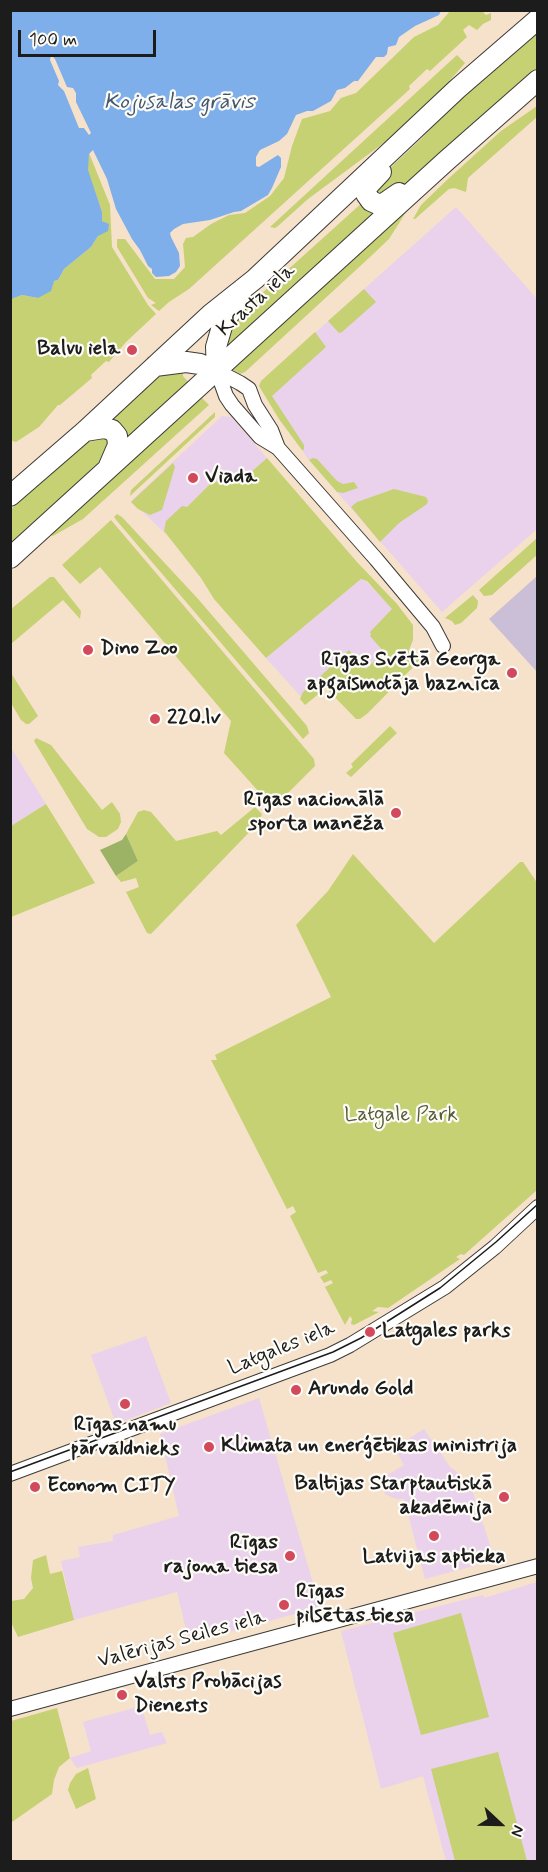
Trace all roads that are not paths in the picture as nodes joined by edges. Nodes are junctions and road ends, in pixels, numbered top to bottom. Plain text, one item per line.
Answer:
1 (537, 18) edge
2 (537, 80) edge
3 (443, 102) junction
4 (446, 162) junction
5 (255, 279) junction
6 (155, 366) junction
7 (217, 371) junction
8 (85, 431) junction
9 (278, 448) junction
10 (107, 472) junction
11 (10, 496) edge
12 (10, 558) edge
13 (443, 646) dead end
14 (537, 1207) edge
15 (10, 1474) edge
16 (537, 1566) edge
17 (10, 1709) edge

1 - 3 highway, Krasta iela
2 - 4 highway, Krasta iela
3 - 4 highway
3 - 5 highway, Krasta iela
4 - 7 highway, Krasta iela
5 - 6 highway, Krasta iela
5 - 7 highway
6 - 7 highway
6 - 8 highway, Krasta iela
7 - 9 street
7 - 9 street
7 - 10 highway, Krasta iela
8 - 10 highway
8 - 11 highway, Krasta iela
9 - 13 street
10 - 12 highway, Krasta iela
14 - 15 street, Latgales iela
16 - 17 street, Valērijas Seiles iela

